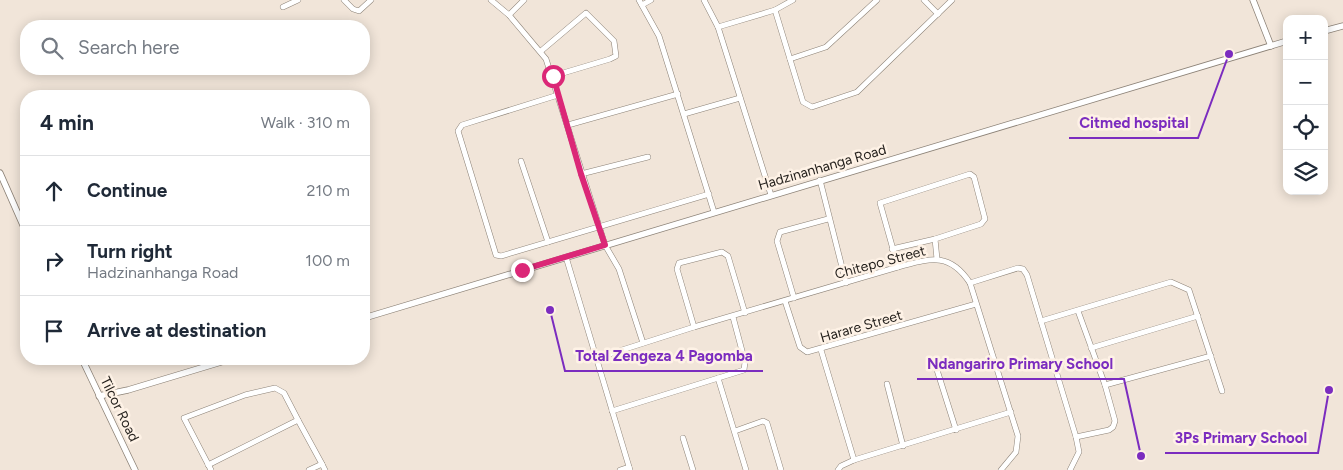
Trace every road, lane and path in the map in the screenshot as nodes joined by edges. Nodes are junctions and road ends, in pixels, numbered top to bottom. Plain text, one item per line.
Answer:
1 (298, 0) edge
2 (344, 0) edge
3 (371, 0) edge
4 (491, 0) edge
5 (524, 0) edge
6 (639, 0) edge
7 (651, 0) edge
8 (704, 0) edge
9 (793, 0) edge
10 (877, 0) edge
11 (924, 0) edge
12 (952, 0) edge
13 (1253, 0) edge
14 (642, 5) junction
15 (283, 7) dead end
16 (774, 10) junction
17 (938, 14) junction
18 (508, 15) junction
19 (1343, 26) edge
20 (718, 27) junction
21 (1328, 30) edge
22 (1283, 42) edge
23 (1271, 46) junction
24 (542, 51) junction
25 (790, 59) junction
26 (553, 76) junction
27 (678, 94) junction
28 (558, 95) junction
29 (740, 98) junction
30 (684, 114) junction
31 (568, 125) junction
32 (648, 157) dead end
33 (521, 161) dead end
34 (0, 173) edge
35 (581, 174) junction
36 (820, 180) junction
37 (709, 194) junction
38 (770, 195) junction
39 (714, 212) junction
40 (20, 218) edge
41 (828, 219) junction
42 (599, 226) junction
43 (935, 239) junction
44 (548, 242) junction
45 (605, 245) junction
46 (892, 249) junction
47 (566, 257) junction
48 (936, 259) junction
49 (898, 267) junction
50 (970, 282) junction
51 (846, 283) junction
52 (794, 298) junction
53 (786, 301) junction
54 (976, 304) junction
55 (1078, 311) junction
56 (745, 313) junction
57 (370, 316) edge
58 (1198, 316) junction
59 (734, 317) junction
60 (1041, 321) junction
61 (694, 326) junction
62 (643, 343) junction
63 (1091, 348) junction
64 (821, 350) junction
65 (1211, 356) junction
66 (597, 358) junction
67 (85, 365) edge
68 (211, 365) edge
69 (938, 370) dead end
70 (718, 378) junction
71 (887, 384) dead end
72 (1105, 385) junction
73 (1222, 391) dead end
74 (99, 396) junction
75 (612, 411) junction
76 (1011, 412) junction
77 (298, 420) junction
78 (734, 430) junction
79 (956, 430) junction
80 (1076, 437) junction
81 (683, 438) dead end
82 (904, 446) junction
83 (854, 460) junction
84 (322, 464) junction
85 (209, 468) edge
86 (629, 469) edge
87 (135, 470) edge
88 (309, 470) edge
89 (325, 470) edge
90 (620, 470) edge
91 (693, 470) edge
92 (746, 470) edge
93 (781, 470) edge
94 (838, 470) edge
95 (1001, 470) edge
96 (1070, 470) edge

1 - 15 street
2 - 3 street
4 - 18 street
5 - 18 street
6 - 14 street
7 - 14 street
8 - 20 street
9 - 16 street
10 - 25 street
11 - 17 street
12 - 17 street
13 - 23 street
14 - 27 street
16 - 20 street
16 - 25 street
17 - 25 street
18 - 24 street
19 - 21 street
20 - 29 street
22 - 23 street, Hadzinanhanga Road
23 - 36 street, Hadzinanhanga Road
24 - 26 street
24 - 26 street
26 - 28 street
27 - 30 street
27 - 31 street
28 - 31 street
28 - 44 street
29 - 30 street
29 - 38 street
30 - 37 street
31 - 35 street
32 - 35 street
33 - 44 street
34 - 40 street
35 - 42 street
36 - 38 street, Hadzinanhanga Road
36 - 41 street
37 - 39 street
37 - 42 street
38 - 39 street, Hadzinanhanga Road
39 - 45 street, Hadzinanhanga Road
41 - 51 street
41 - 52 street
42 - 44 street
42 - 45 street
43 - 46 street
43 - 46 street
43 - 48 street
45 - 47 street, Hadzinanhanga Road
45 - 62 street
46 - 49 street
47 - 57 street, Hadzinanhanga Road
47 - 66 street
48 - 49 street, Chitepo Street
48 - 50 street, Chitepo Street
49 - 51 street, Chitepo Street
50 - 54 street, Chitepo Street
50 - 60 street
51 - 52 street, Chitepo Street
52 - 53 street, Chitepo Street
53 - 56 street, Chitepo Street
53 - 64 street, Harare Street
54 - 64 street, Harare Street
54 - 76 street, Chitepo Street
55 - 58 street
55 - 60 street
55 - 63 street
56 - 59 street, Chitepo Street
56 - 61 street
58 - 63 street
58 - 65 street
59 - 61 street, Chitepo Street
59 - 70 street
60 - 80 street
61 - 62 street, Chitepo Street
62 - 66 street, Chitepo Street
63 - 72 street
64 - 83 street
65 - 72 street
65 - 73 street
66 - 75 street
67 - 74 street, Tilcor Road
68 - 74 street
69 - 79 street
70 - 75 street
70 - 78 street
71 - 82 street
72 - 80 street
74 - 87 street, Tilcor Road
75 - 86 street
76 - 79 street
76 - 95 street, Chitepo Street
77 - 84 street
77 - 85 street
77 - 85 street
78 - 92 street
78 - 93 street
79 - 82 street
80 - 96 street
81 - 91 street
82 - 83 street
83 - 94 street
84 - 88 street
84 - 89 street
86 - 90 street

